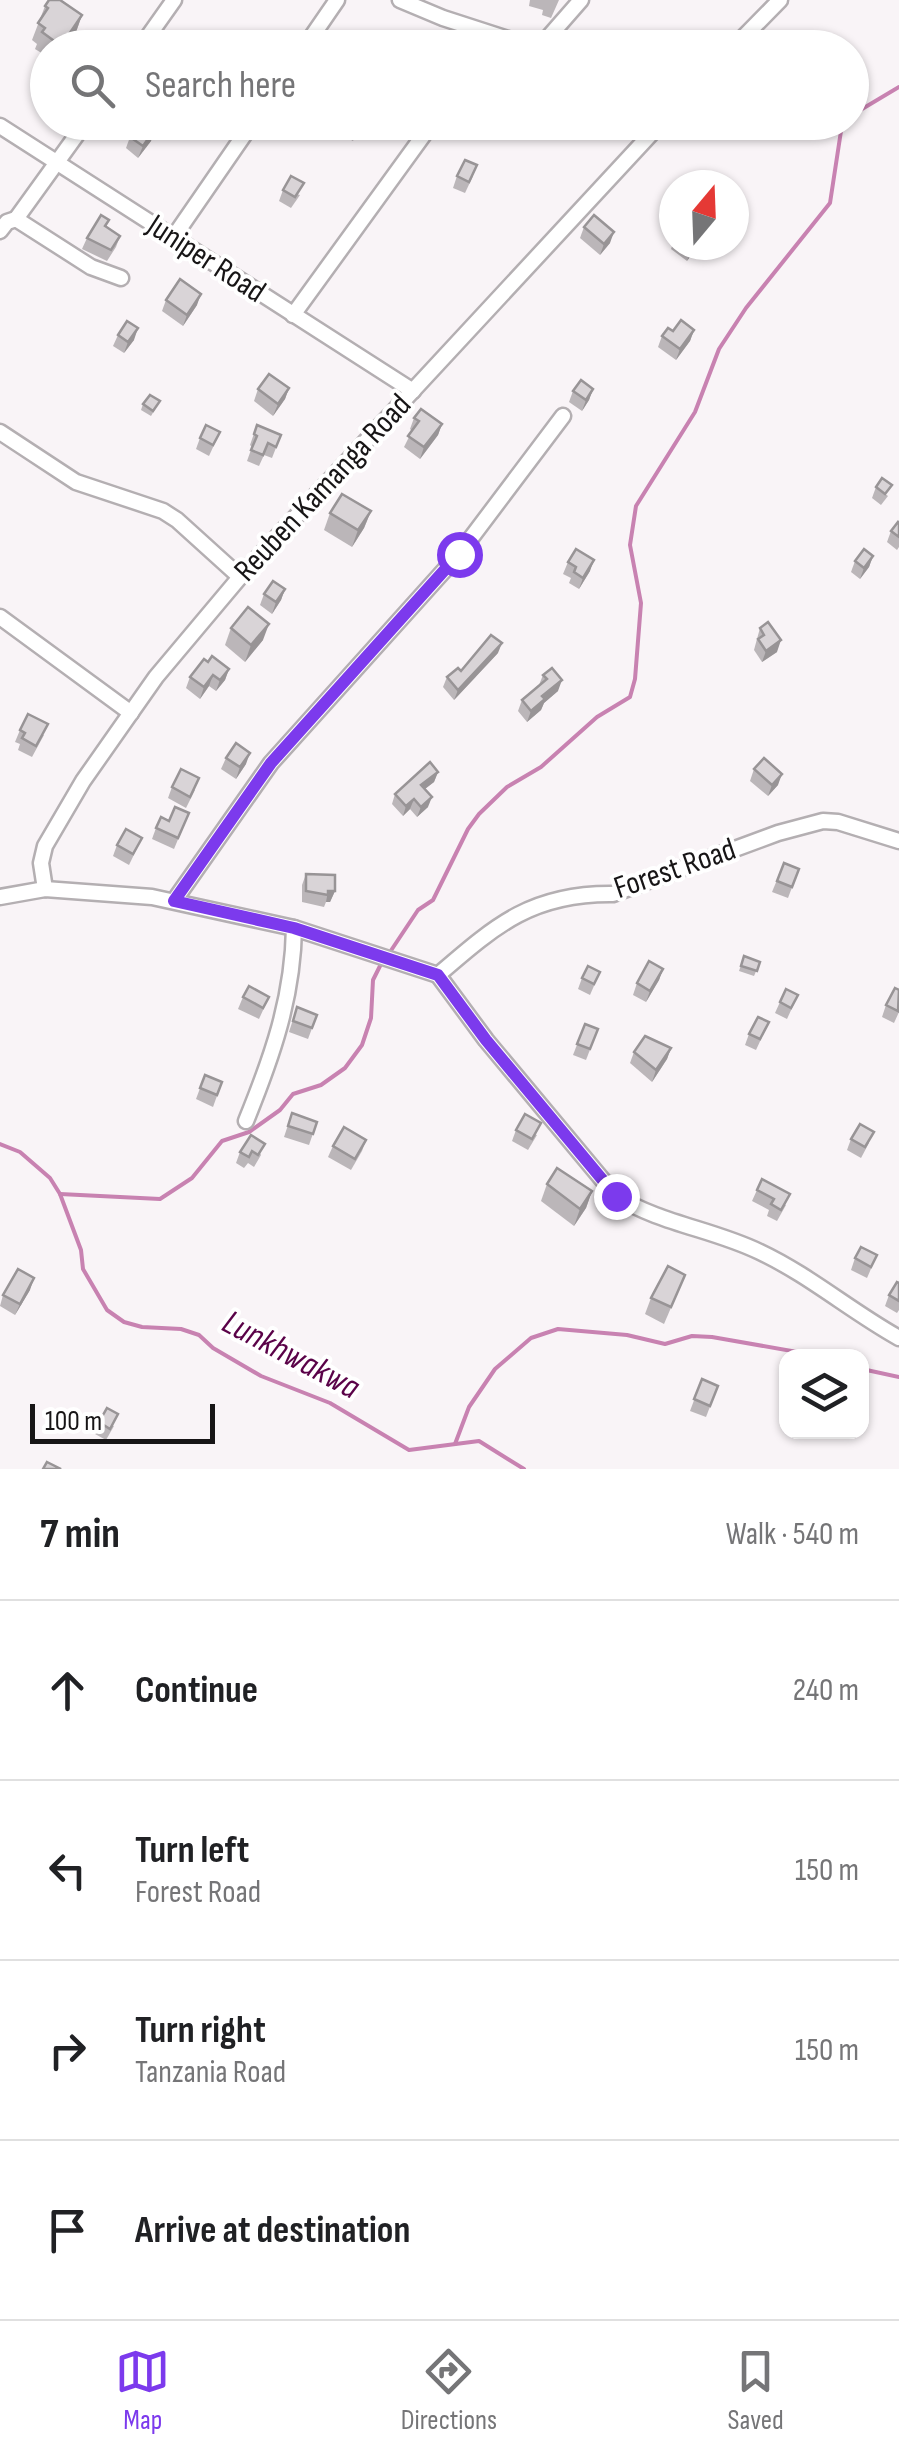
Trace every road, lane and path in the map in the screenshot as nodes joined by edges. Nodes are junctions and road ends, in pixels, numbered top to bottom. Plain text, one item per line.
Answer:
1 (174, 0) edge
2 (337, 0) edge
3 (400, 0) edge
4 (581, 0) edge
5 (780, 0) edge
6 (153, 30) edge
7 (316, 30) edge
8 (467, 30) edge
9 (554, 30) edge
10 (751, 30) edge
11 (0, 126) edge
12 (74, 140) edge
13 (241, 140) edge
14 (420, 140) edge
15 (645, 140) edge
16 (57, 164) junction
17 (16, 219) junction
18 (0, 232) edge
19 (173, 238) junction
20 (121, 278) dead end
21 (293, 314) junction
22 (413, 391) junction
23 (564, 416) dead end
24 (0, 432) edge
25 (240, 578) junction
26 (0, 617) edge
27 (130, 713) junction
28 (899, 840) edge
29 (46, 888) junction
30 (0, 897) edge
31 (174, 901) junction
32 (294, 928) junction
33 (438, 975) junction
34 (246, 1121) dead end
35 (899, 1338) edge

1 - 6 street
2 - 7 street
3 - 8 street
4 - 9 street
5 - 10 street
11 - 16 street, Juniper Road
12 - 16 street
13 - 19 street
14 - 21 street
15 - 22 street, Reuben Kamanga Road
16 - 17 street
16 - 19 street, Juniper Road
17 - 18 street
17 - 20 street
19 - 21 street, Juniper Road
21 - 22 street, Juniper Road
22 - 25 street, Reuben Kamanga Road
23 - 31 street
24 - 25 street
25 - 27 street, Reuben Kamanga Road
26 - 27 street
27 - 29 street, Reuben Kamanga Road
28 - 33 street, Forest Road
29 - 30 street
29 - 31 street
31 - 32 street
32 - 33 street
32 - 34 street
33 - 35 street

